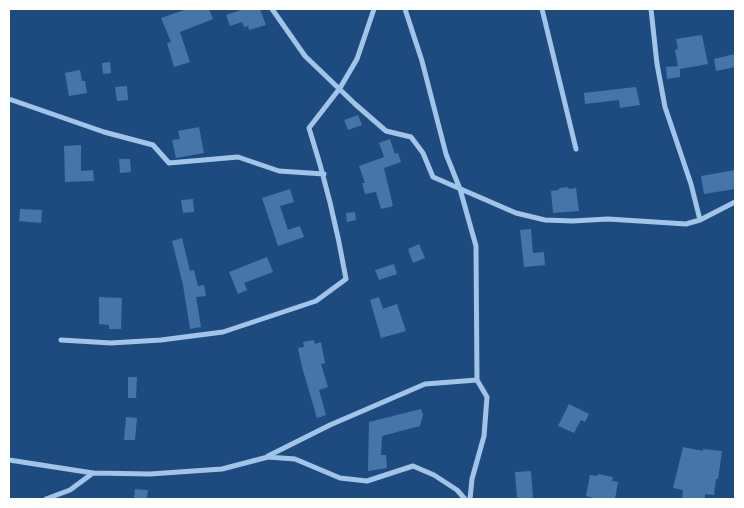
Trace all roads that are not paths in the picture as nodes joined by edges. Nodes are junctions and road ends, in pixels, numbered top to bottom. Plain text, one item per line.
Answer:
1 (272, 9) edge
2 (374, 9) edge
3 (405, 9) edge
4 (542, 9) edge
5 (651, 9) edge
6 (340, 88) junction
7 (9, 99) edge
8 (576, 149) dead end
9 (324, 174) junction
10 (460, 189) junction
11 (735, 202) edge
12 (700, 220) junction
13 (61, 340) dead end
14 (477, 380) junction
15 (268, 457) junction
16 (9, 460) edge
17 (93, 474) junction
18 (46, 499) edge
19 (465, 499) edge
20 (470, 499) edge

1 - 6 street
2 - 6 street
3 - 10 street
4 - 8 street
5 - 12 street
6 - 9 street
6 - 10 street
7 - 9 street
9 - 13 street
10 - 12 street
10 - 14 street
11 - 12 street
14 - 15 street
14 - 20 street
15 - 17 street
15 - 19 street
16 - 17 street
17 - 18 street

